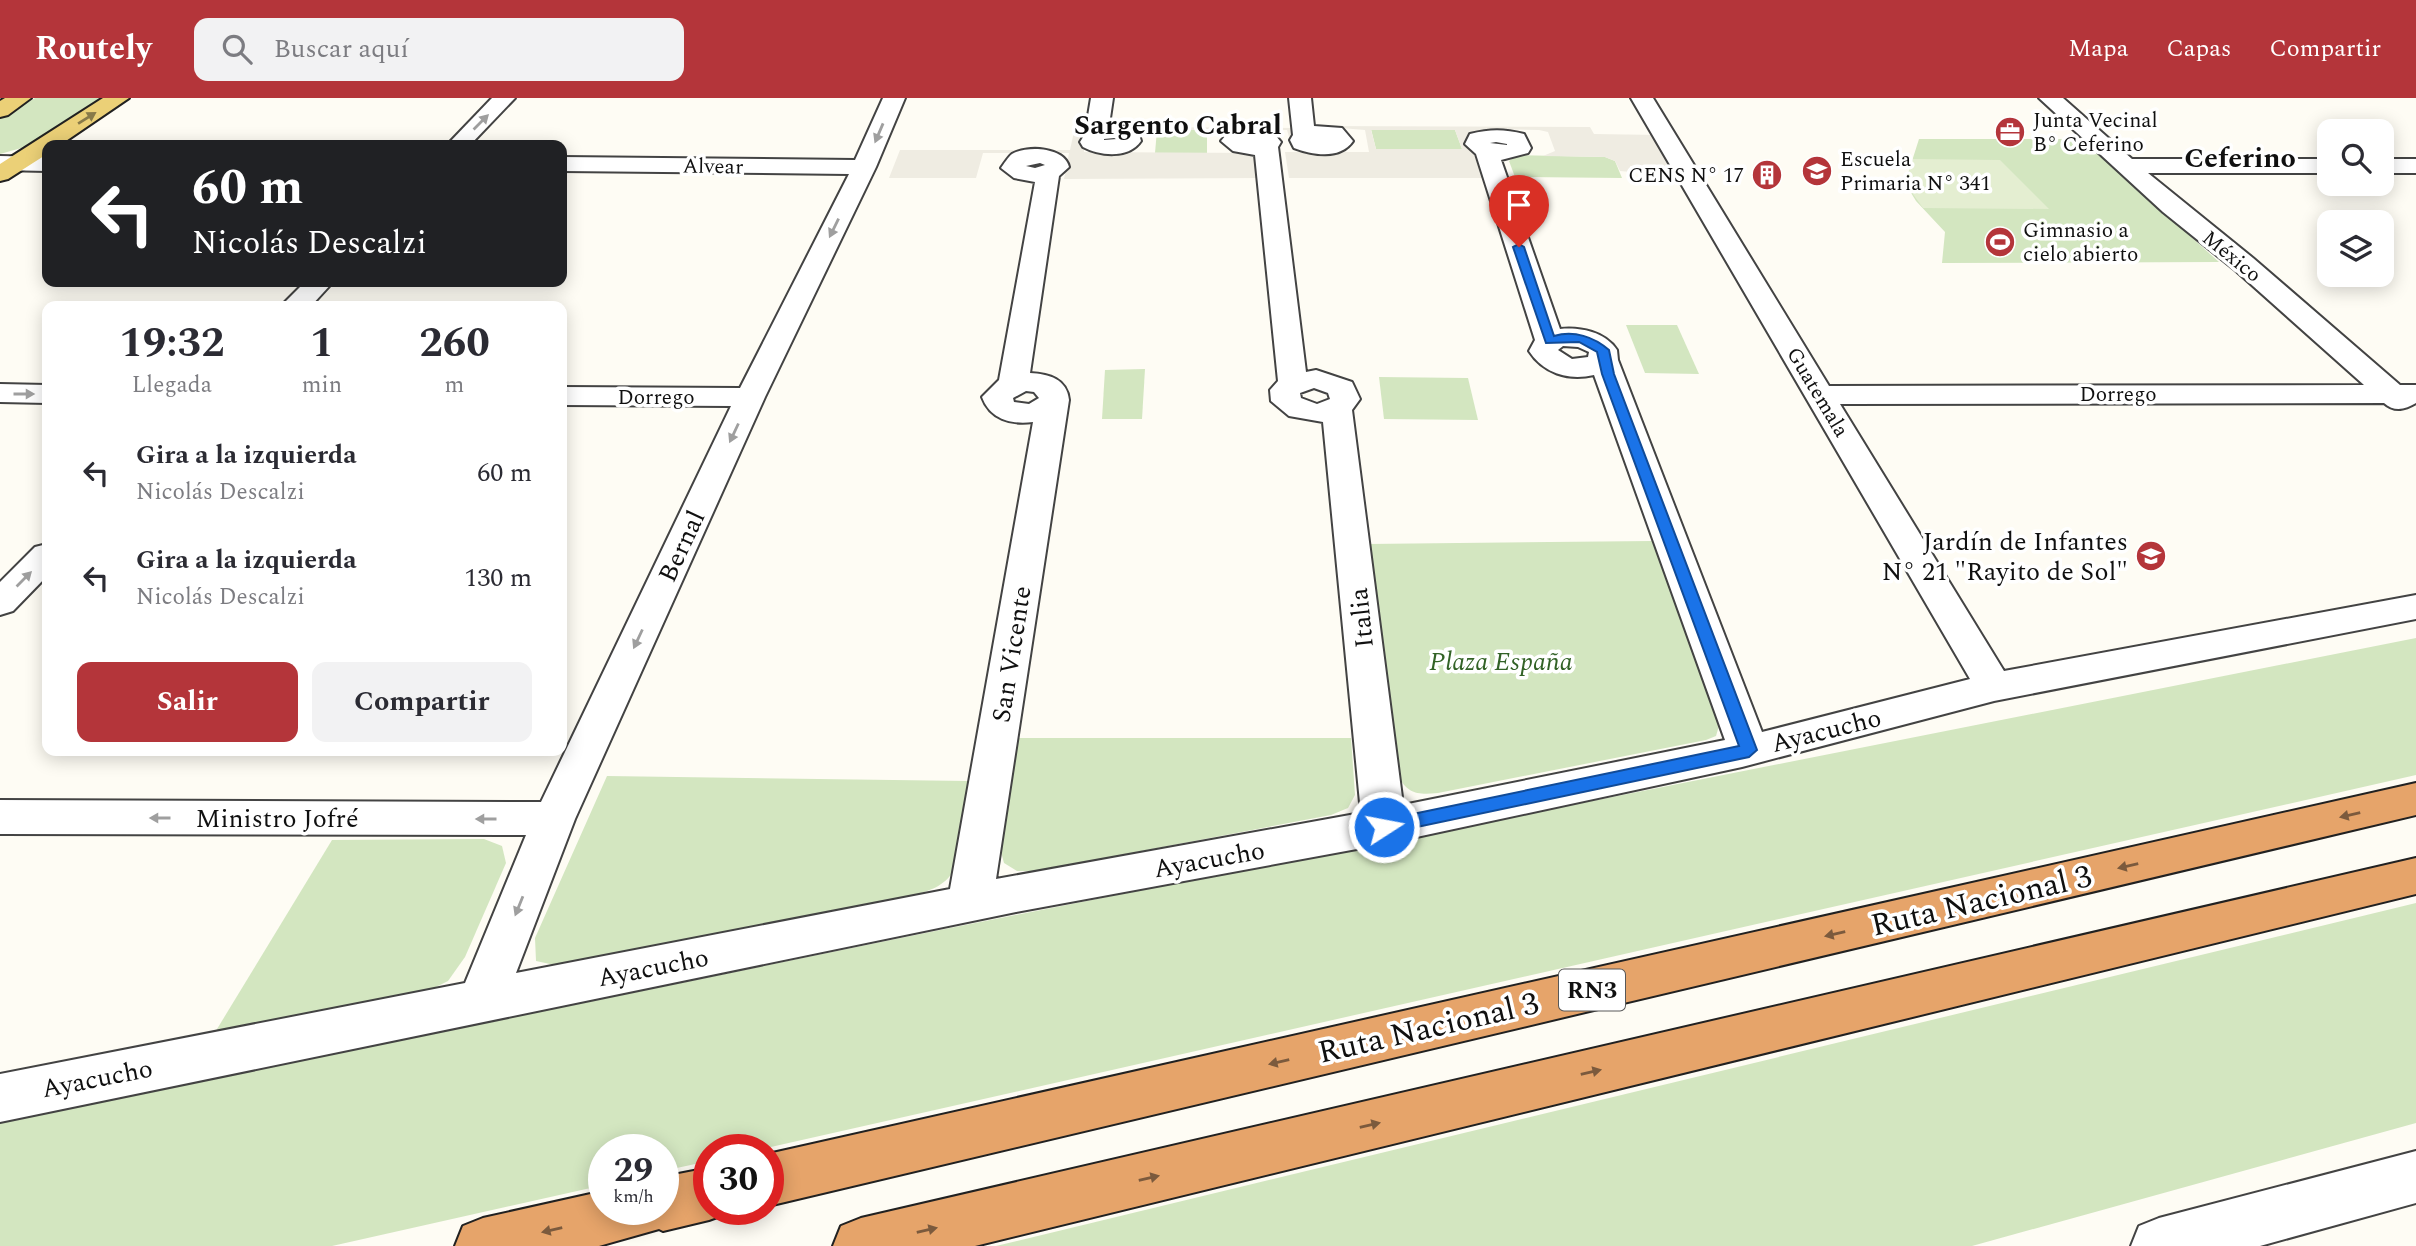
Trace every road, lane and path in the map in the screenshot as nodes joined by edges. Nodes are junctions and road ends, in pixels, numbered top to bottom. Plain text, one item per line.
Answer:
1 (20, 98) edge
2 (118, 98) edge
3 (504, 98) edge
4 (894, 98) edge
5 (1102, 98) edge
6 (1300, 98) edge
7 (1642, 98) edge
8 (2050, 98) edge
9 (0, 110) edge
10 (1097, 134) dead end
11 (1304, 135) dead end
12 (49, 140) edge
13 (463, 140) edge
14 (42, 144) edge
15 (1266, 146) dead end
16 (1486, 150) dead end
17 (42, 163) edge
18 (567, 164) edge
19 (2126, 166) junction
20 (2317, 166) edge
21 (2394, 166) edge
22 (2416, 166) edge
23 (5, 167) edge
24 (864, 167) junction
25 (1048, 173) dead end
26 (315, 287) edge
27 (300, 301) edge
28 (0, 393) edge
29 (42, 394) edge
30 (2404, 394) edge
31 (1820, 395) junction
32 (567, 396) edge
33 (750, 397) junction
34 (2416, 414) edge
35 (42, 560) edge
36 (0, 603) edge
37 (2416, 607) edge
38 (1994, 687) junction
39 (1749, 750) junction
40 (2416, 799) edge
41 (0, 817) edge
42 (554, 820) junction
43 (1384, 827) junction
44 (2416, 876) edge
45 (970, 904) junction
46 (482, 1000) junction
47 (0, 1098) edge
48 (784, 1176) edge
49 (2416, 1177) edge
50 (588, 1222) edge
51 (483, 1246) edge
52 (861, 1246) edge
53 (2159, 1246) edge

1 - 9 main road
12 -> 2 main road
13 -> 3 street
4 -> 24 street, Bernal
5 - 10 street
6 - 11 street
7 - 31 street, Guatemala
8 - 19 street, México
23 -> 14 main road
15 - 43 street, Italia
16 - 39 street
17 - 23 street
18 - 24 street, Alvear
19 - 20 street
19 - 30 street, México
21 - 22 street
24 -> 33 street, Bernal
25 - 45 street, San Vicente
26 - 27 street
28 -> 29 street
30 - 31 street, Dorrego
30 - 34 street, México
31 - 38 street, Guatemala
32 - 33 street, Dorrego
33 -> 42 street, Bernal
36 -> 35 street
37 - 38 street, Ayacucho
38 - 39 street, Ayacucho
39 - 43 street, Ayacucho
40 -> 48 highway, Ruta Nacional 3 / RN3
42 -> 41 street, Ministro Jofré
42 -> 46 street, Bernal
43 - 45 street, Ayacucho
52 -> 44 highway
45 - 46 street, Ayacucho
46 - 47 street, Ayacucho
49 - 53 street
50 -> 51 highway

